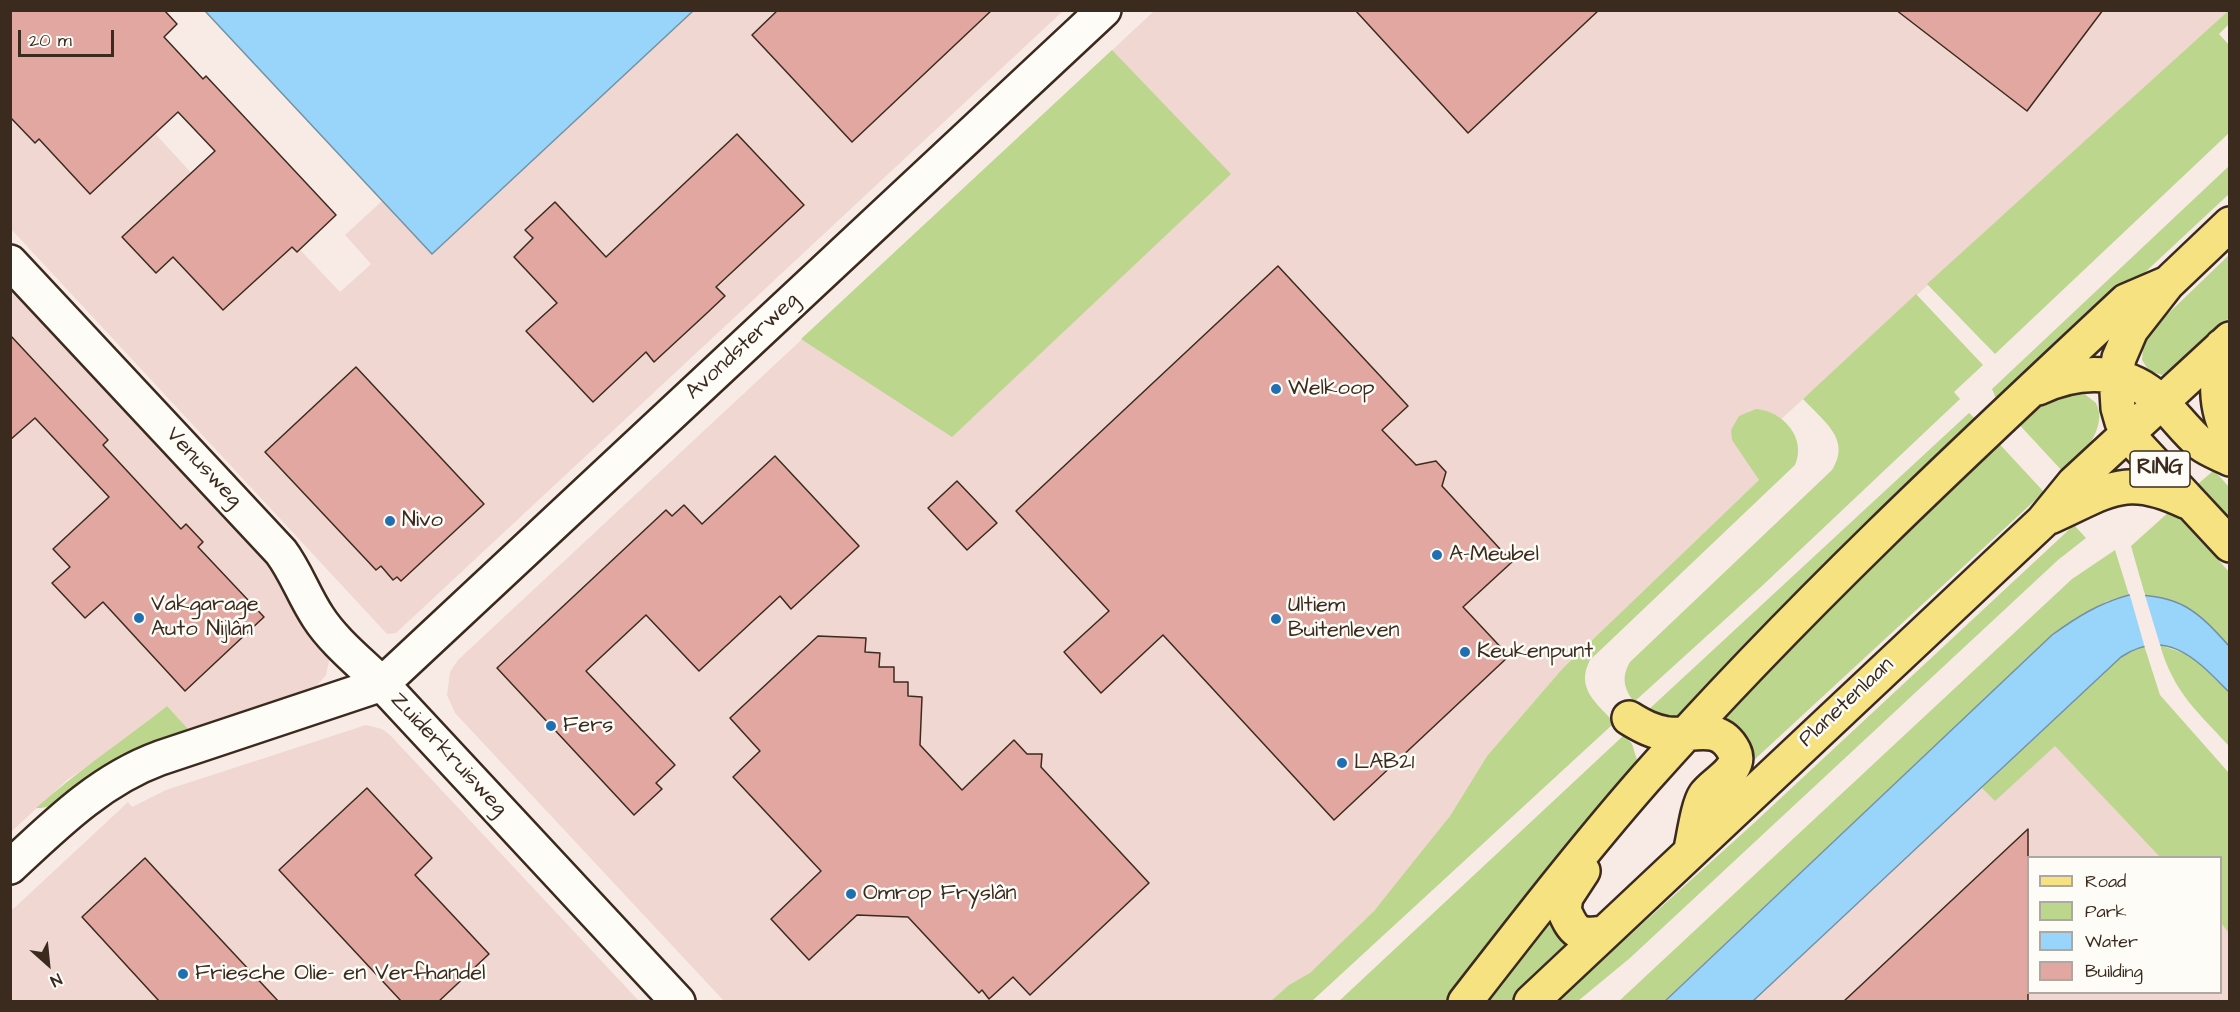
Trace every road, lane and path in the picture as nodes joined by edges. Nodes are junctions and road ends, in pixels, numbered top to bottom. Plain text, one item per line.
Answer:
1 (1104, 10) edge
2 (2229, 224) edge
3 (10, 262) edge
4 (2168, 283) junction
5 (2226, 342) edge
6 (2116, 376) junction
7 (2029, 392) junction
8 (2161, 403) junction
9 (2128, 433) junction
10 (2229, 435) edge
11 (2229, 459) edge
12 (2193, 505) junction
13 (2043, 521) junction
14 (2229, 545) edge
15 (382, 684) junction
16 (1687, 734) junction
17 (1647, 777) junction
18 (1596, 836) junction
19 (1691, 849) junction
20 (10, 867) edge
21 (1602, 933) junction
22 (678, 1002) edge
23 (1465, 1002) edge
24 (1531, 1002) edge

1 - 15 street, Avondsterweg
2 - 4 main road, RING
3 - 15 street, Venusweg
4 - 6 main road, RING
4 - 7 main road
5 - 8 main road, Planetenlaan
5 - 10 main road, Planetenlaan
6 - 7 main road
6 - 8 main road
6 - 9 main road, RING
7 - 16 main road
8 - 9 main road, Planetenlaan
8 - 11 main road
9 - 12 main road, RING
9 - 13 main road, Planetenlaan
12 - 13 main road
12 - 14 main road, RING
13 - 19 main road, Planetenlaan
15 - 20 street, Zuiderkruisweg
15 - 22 street, Zuiderkruisweg
16 - 17 main road
16 - 17 main road
16 - 19 main road
17 - 18 main road
18 - 21 main road
18 - 23 main road
19 - 21 main road, Planetenlaan
21 - 24 main road, Planetenlaan

